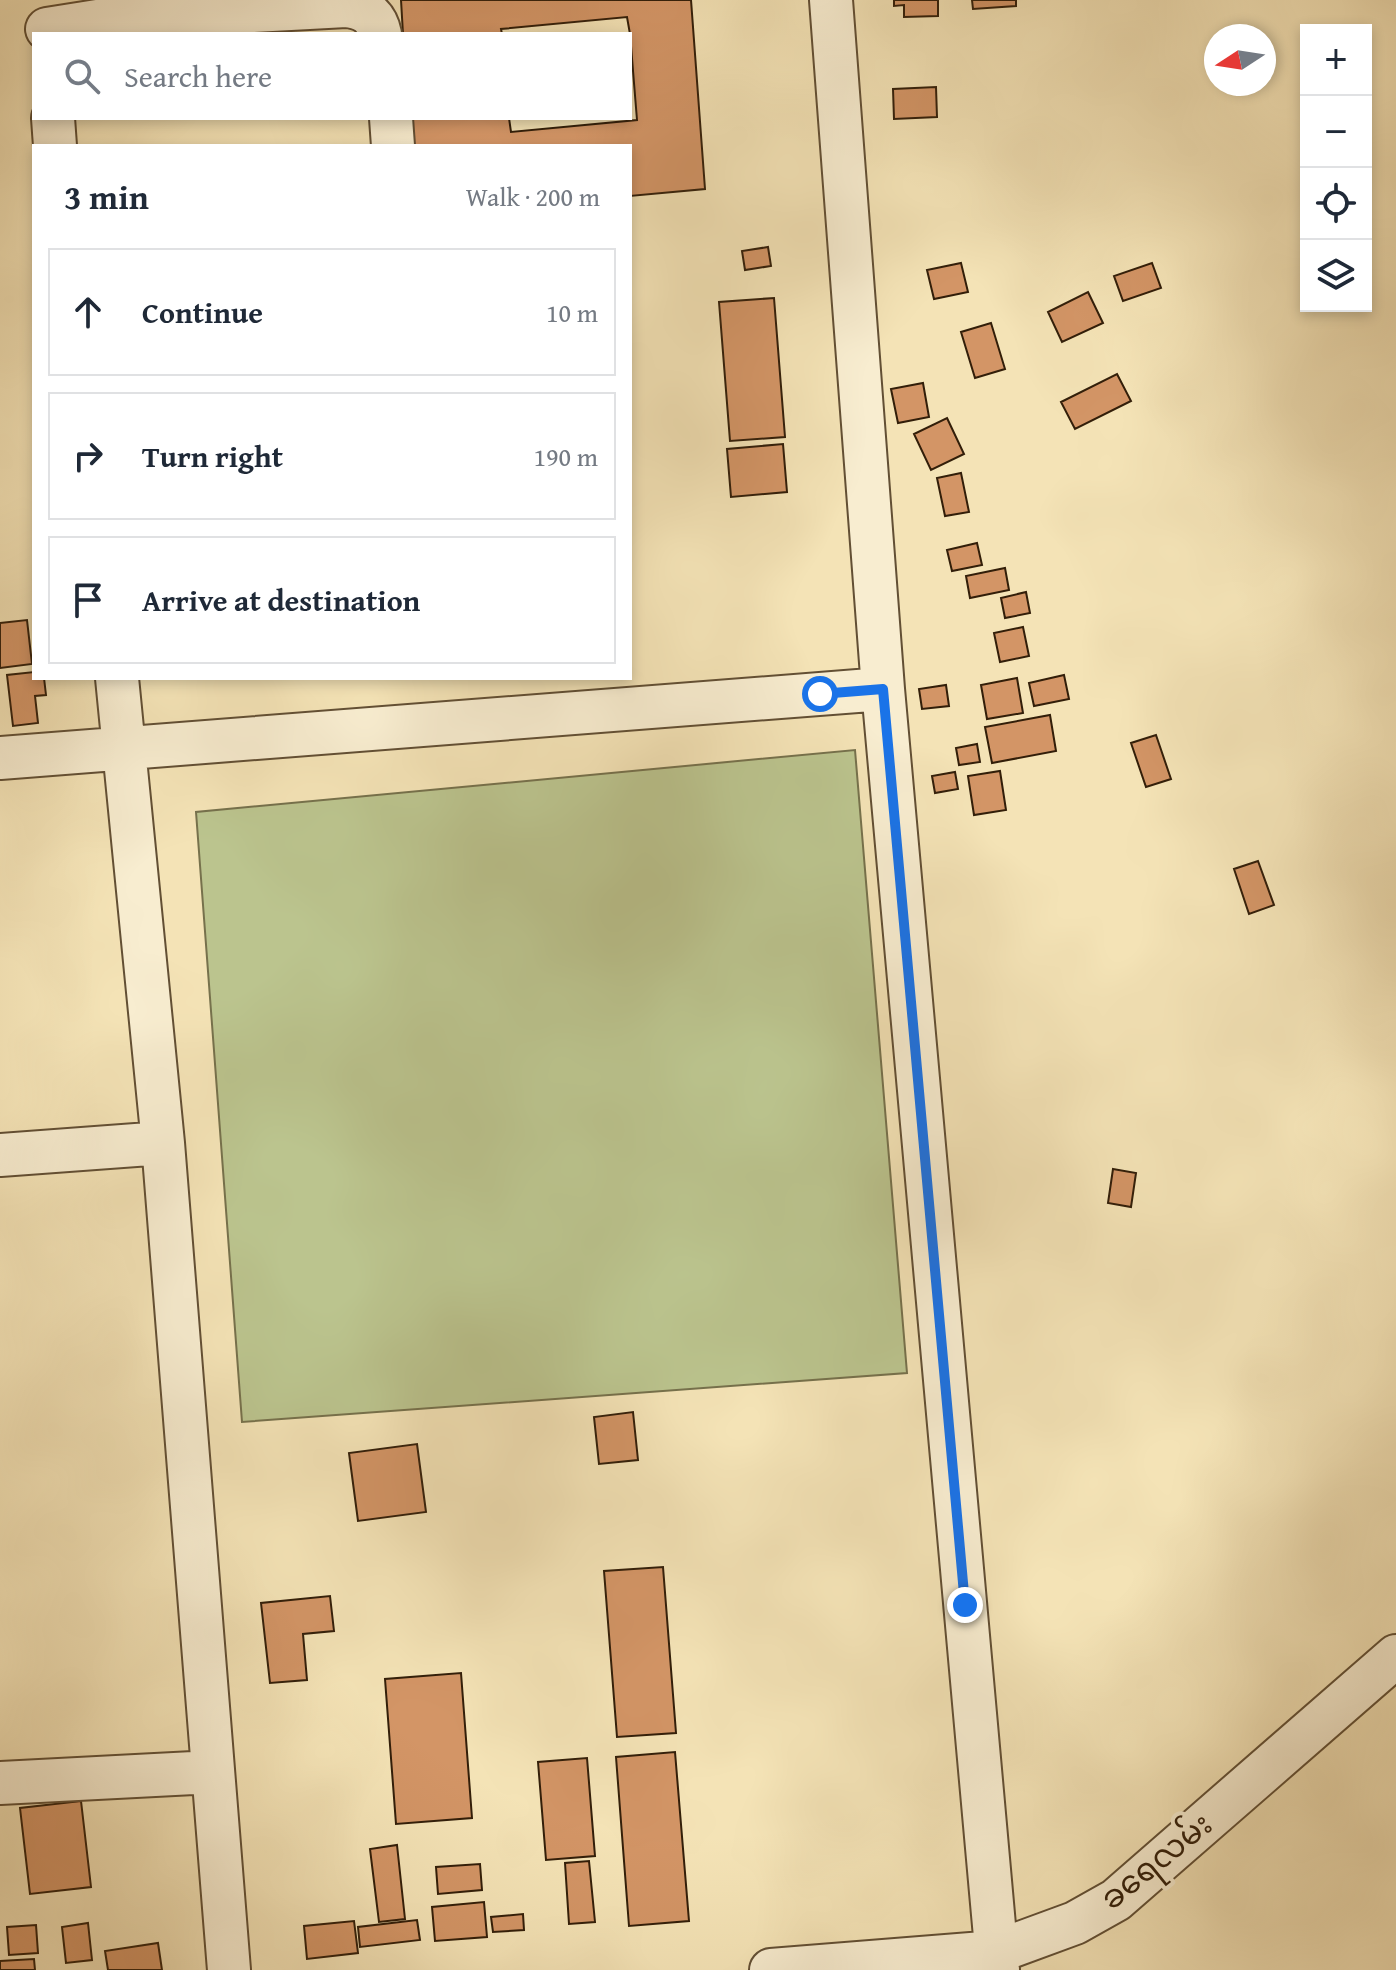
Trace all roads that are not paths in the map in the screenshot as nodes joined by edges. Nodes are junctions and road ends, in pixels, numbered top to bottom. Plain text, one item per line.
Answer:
1 (831, 0) edge
2 (47, 21) edge
3 (380, 32) edge
4 (53, 120) edge
5 (391, 120) edge
6 (55, 144) edge
7 (393, 144) edge
8 (117, 680) edge
9 (883, 689) junction
10 (123, 747) junction
11 (0, 758) edge
12 (163, 1143) junction
13 (0, 1155) edge
14 (1396, 1656) edge
15 (213, 1772) junction
16 (0, 1783) edge
17 (997, 1961) edge
18 (229, 1970) edge
19 (771, 1970) edge

1 - 9 street
2 - 3 street
4 - 6 street
5 - 7 street
8 - 10 street
9 - 10 street
9 - 17 street
10 - 11 street
10 - 12 street
12 - 13 street
12 - 15 street
14 - 17 street, ခရေလမ်း
15 - 16 street
15 - 18 street
17 - 19 street, ခရေလမ်း

